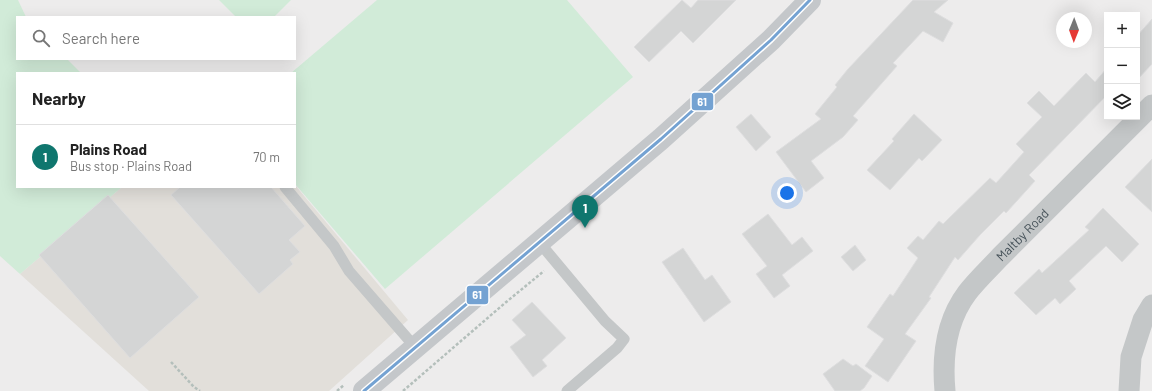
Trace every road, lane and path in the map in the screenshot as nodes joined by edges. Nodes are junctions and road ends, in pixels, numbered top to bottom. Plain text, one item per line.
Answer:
1 (810, 0) edge
2 (1152, 105) edge
3 (286, 188) edge
4 (539, 242) junction
5 (556, 262) junction
6 (1152, 305) edge
7 (415, 347) junction
8 (171, 362) dead end
9 (200, 391) edge
10 (364, 391) edge
11 (403, 391) edge
12 (567, 391) edge
13 (945, 391) edge
14 (1129, 391) edge

1 - 4 main road
2 - 13 street, Maltby Road
3 - 7 lane
4 - 5 lane
4 - 7 main road
5 - 11 path
5 - 12 lane
6 - 14 street
7 - 10 main road
8 - 9 path

